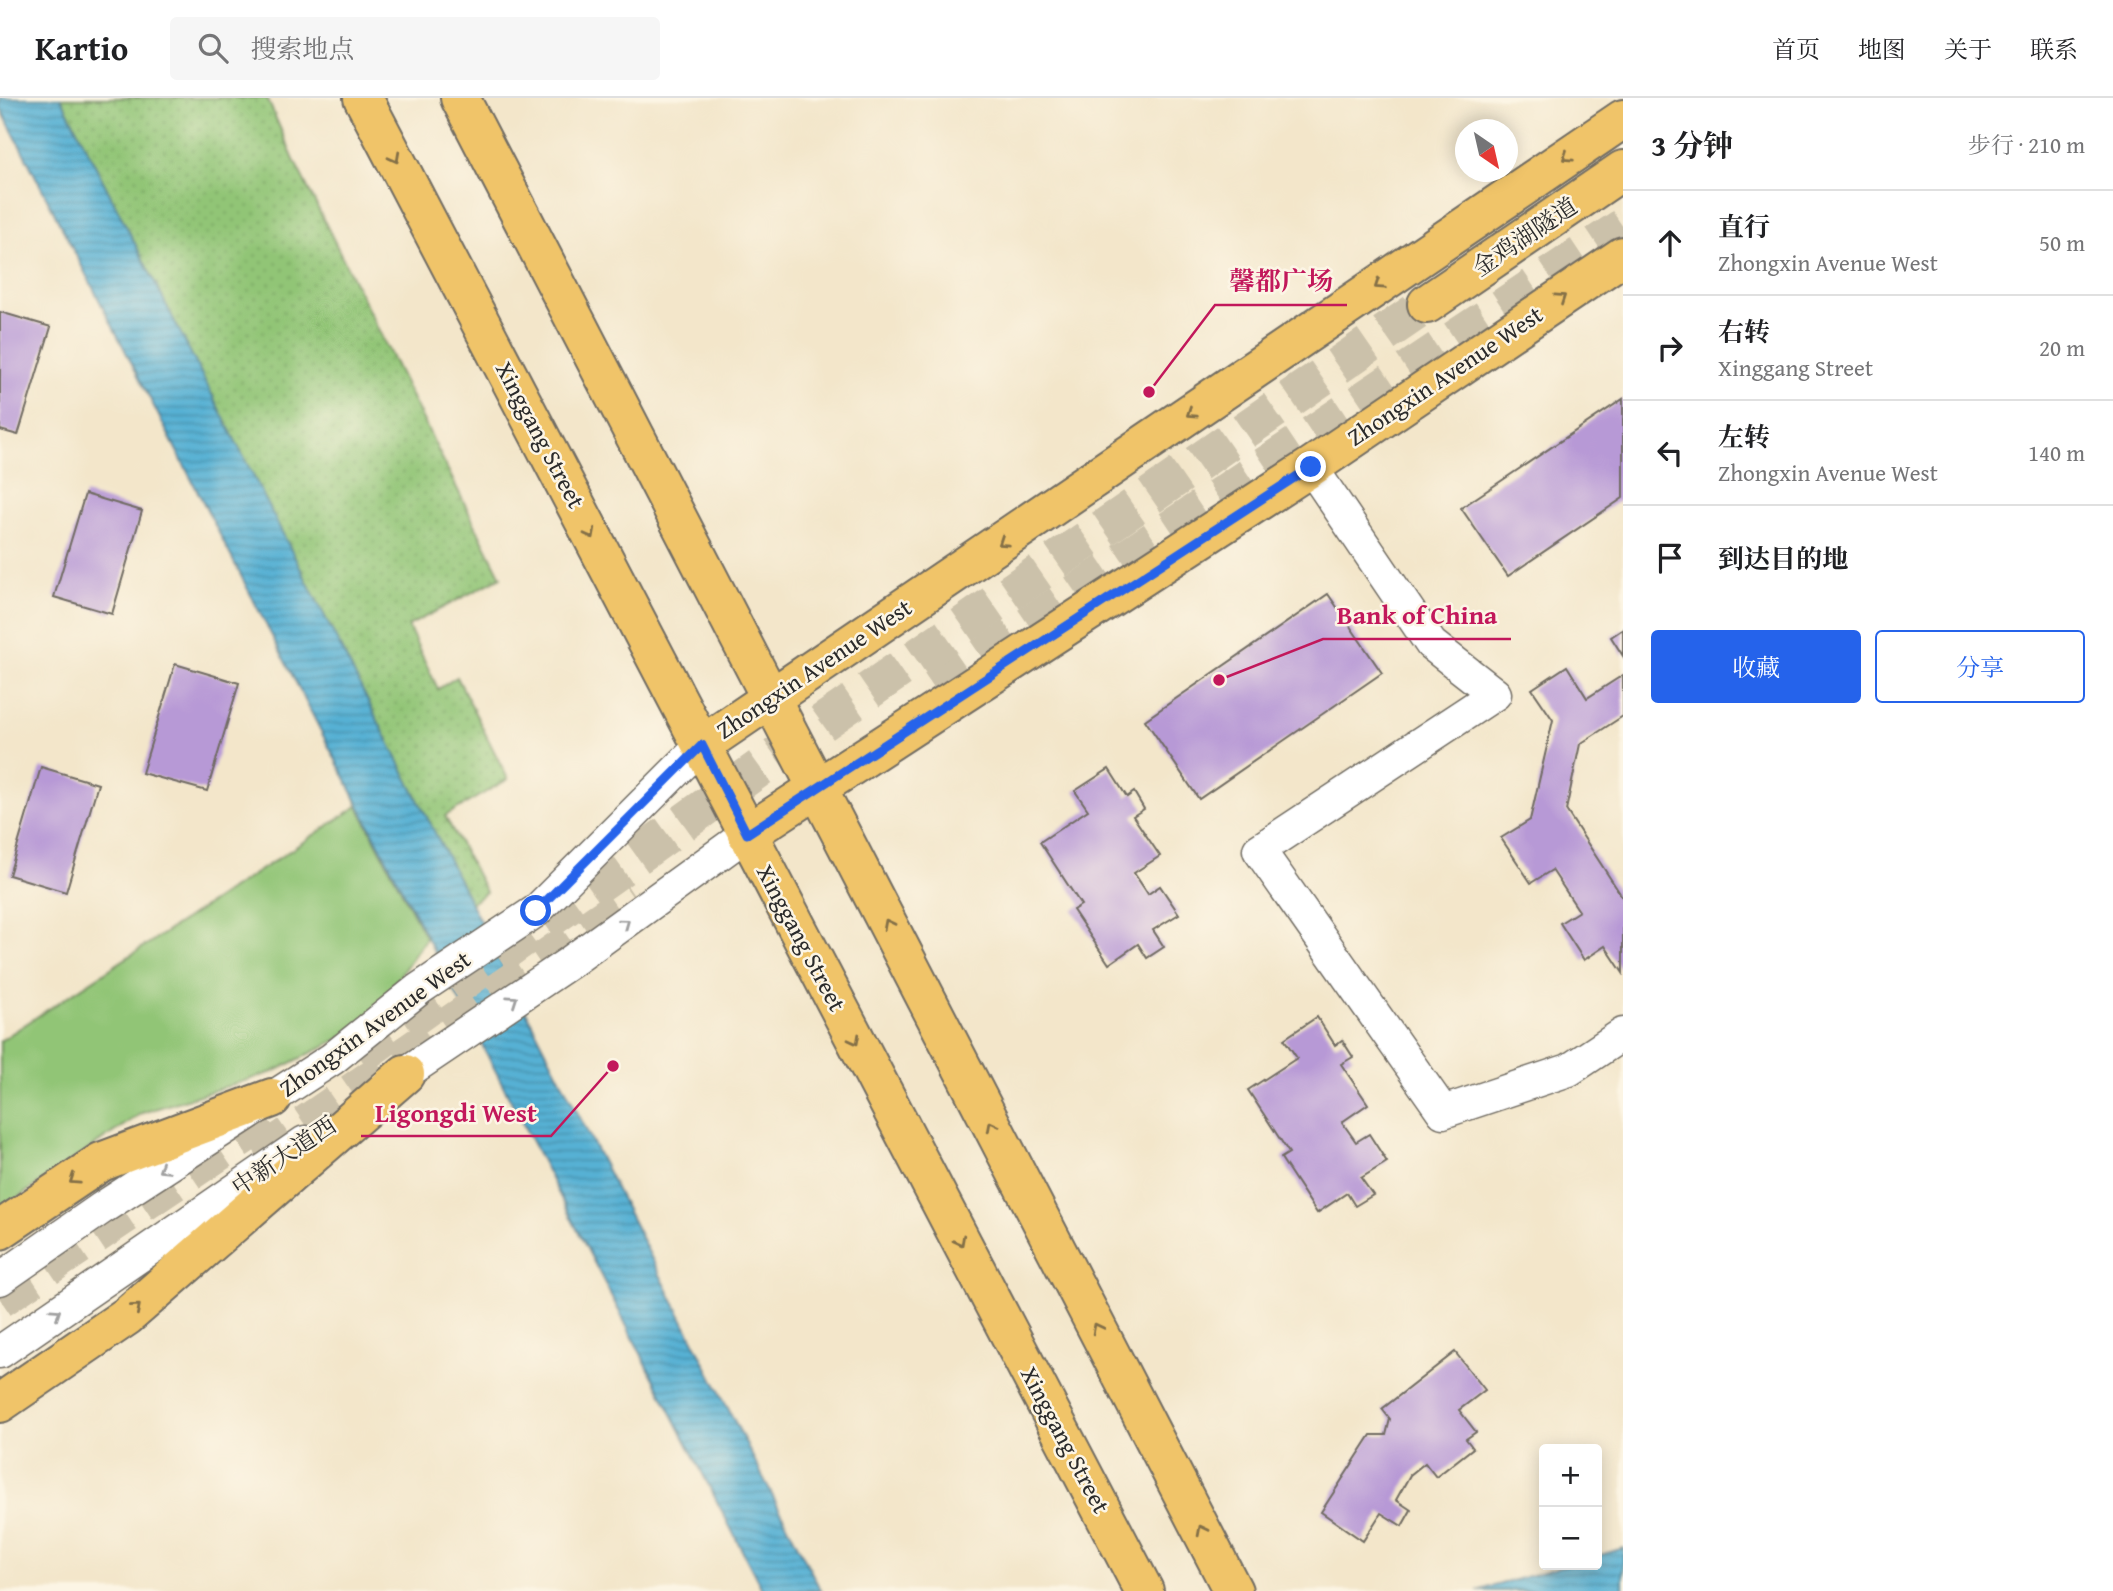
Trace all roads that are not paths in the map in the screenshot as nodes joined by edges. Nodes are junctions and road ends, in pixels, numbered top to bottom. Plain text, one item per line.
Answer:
1 (363, 98) edge
2 (460, 98) edge
3 (1623, 119) edge
4 (1623, 170) edge
5 (1623, 256) edge
6 (1427, 304) tunnel mouth
7 (1311, 467) junction
8 (772, 699) junction
9 (702, 745) junction
10 (818, 790) junction
11 (747, 834) junction
12 (569, 963) joint
13 (1623, 1034) edge
14 (405, 1073) junction
15 (272, 1098) junction
16 (0, 1230) edge
17 (0, 1279) edge
18 (0, 1352) edge
19 (0, 1402) edge
20 (1144, 1591) edge
21 (1233, 1591) edge

1 -> 9 main road, Xinggang Street
2 - 8 main road
3 -> 8 main road, Zhongxin Avenue West
4 - 6 main road, 金鸡湖隧道
7 -> 5 main road, Zhongxin Avenue West
7 - 10 main road, Zhongxin Avenue West
7 - 13 street
8 - 9 main road, Zhongxin Avenue West
8 - 10 main road
9 - 11 main road, Xinggang Street
9 - 15 street, Zhongxin Avenue West
10 - 11 main road, Zhongxin Avenue West
21 -> 10 main road
12 -> 11 street, Zhongxin Avenue West
11 -> 20 main road, Xinggang Street
14 -> 12 street, 中新大道西
18 -> 14 street, 中新大道西
19 -> 14 main road
15 -> 16 main road
15 -> 17 street, Zhongxin Avenue West

